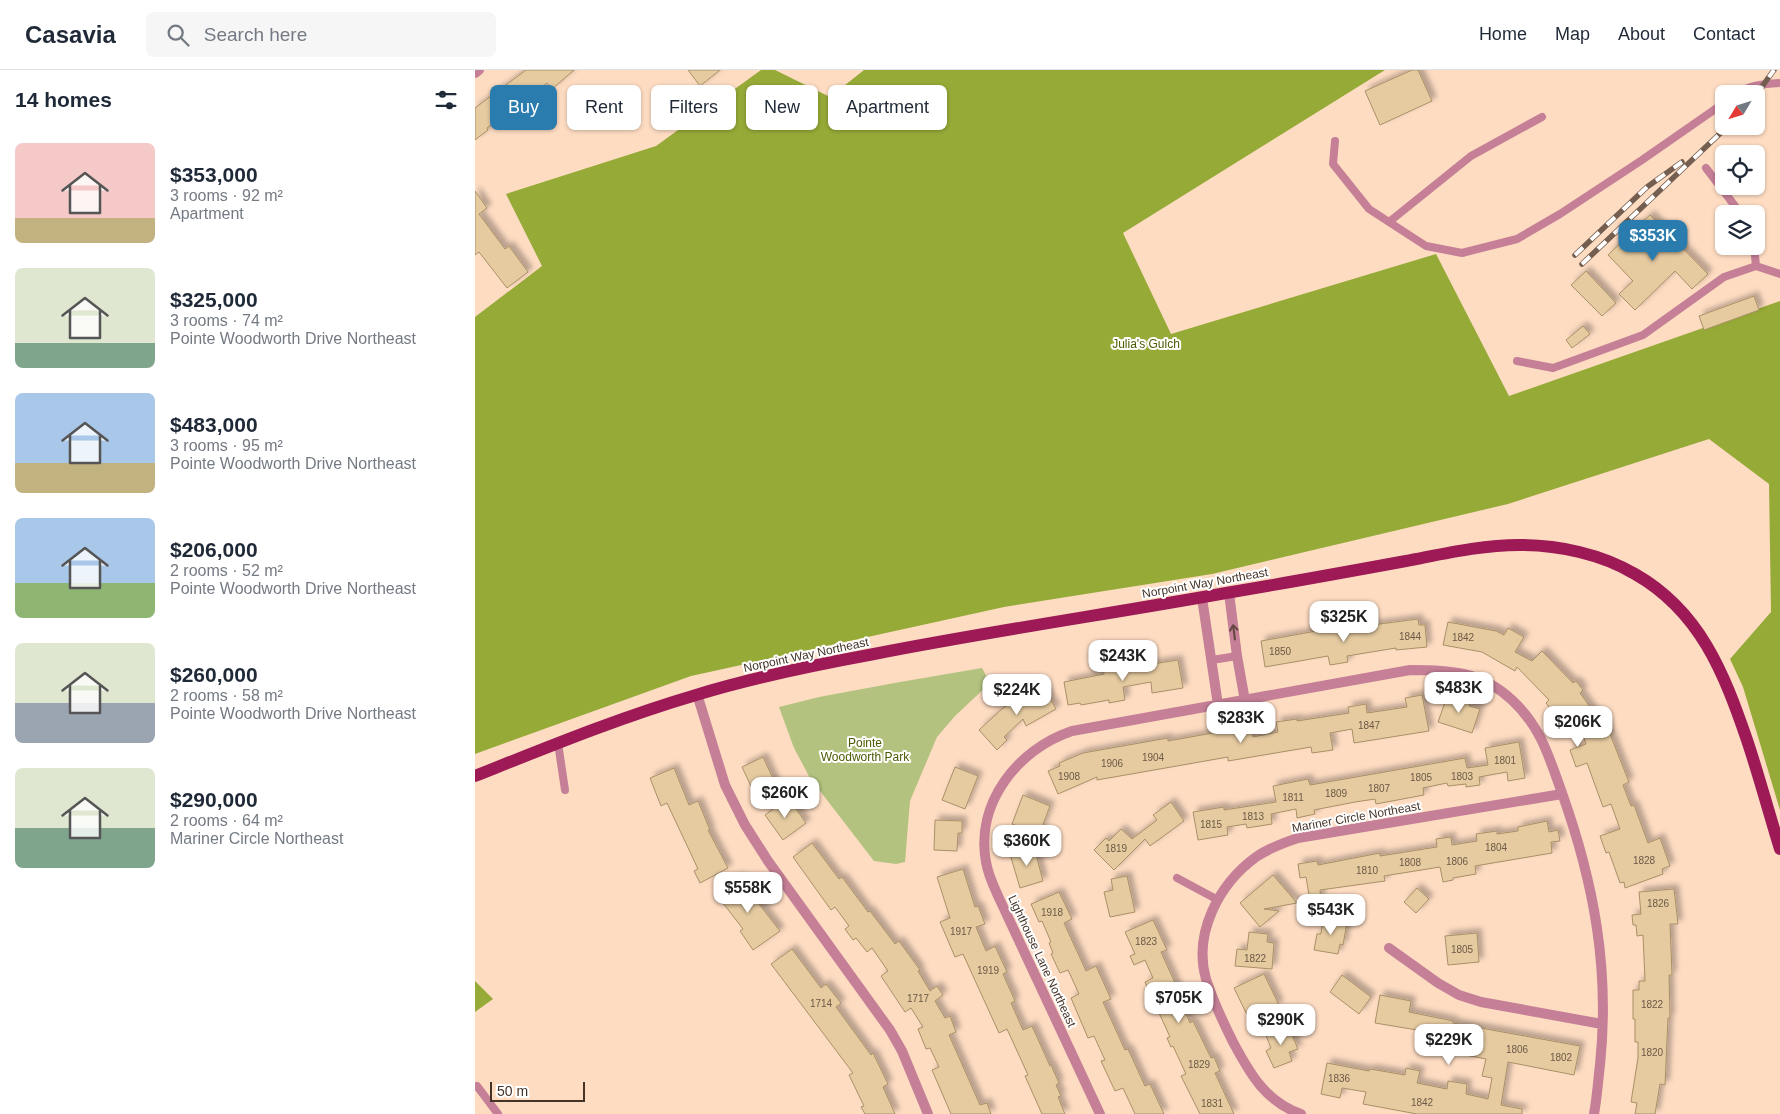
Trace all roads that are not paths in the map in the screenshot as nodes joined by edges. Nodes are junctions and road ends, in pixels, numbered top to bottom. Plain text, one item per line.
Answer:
1 (479, 70) edge
2 (475, 73) edge
3 (1780, 83) edge
4 (1765, 85) edge
5 (1715, 109) edge
6 (1542, 117) dead end
7 (1335, 141) dead end
8 (1706, 168) dead end
9 (1734, 205) edge
10 (1389, 222) junction
11 (1755, 255) edge
12 (1756, 266) junction
13 (1780, 274) edge
14 (1517, 361) dead end
15 (1229, 593) junction
16 (1202, 598) junction
17 (1237, 656) junction
18 (1212, 660) junction
19 (697, 694) junction
20 (1245, 701) junction
21 (1218, 705) junction
22 (558, 743) junction
23 (475, 776) edge
24 (565, 790) dead end
25 (1562, 794) junction
26 (1780, 849) edge
27 (1177, 878) dead end
28 (1218, 900) junction
29 (1389, 948) dead end
30 (1602, 1024) junction
31 (477, 1086) dead end
32 (498, 1114) edge
33 (927, 1114) edge
34 (1100, 1114) edge
35 (1301, 1114) edge
36 (1594, 1114) edge

1 - 2 street
3 - 4 lane
5 - 10 lane
6 - 10 lane
7 - 10 lane
8 - 9 lane
11 - 12 lane
12 - 13 lane
12 - 14 lane
15 - 16 main road, Norpoint Way Northeast
17 -> 15 street
15 - 26 main road, Norpoint Way Northeast
16 - 18 street
16 - 19 main road, Norpoint Way Northeast
17 - 18 lane
17 - 20 street
18 - 21 street
19 - 22 main road, Norpoint Way Northeast
19 - 33 street
20 - 21 street, Lighthouse Lane Northeast
20 - 25 street, Lighthouse Lane Northeast
21 - 34 street, Lighthouse Lane Northeast
22 - 23 main road, Norpoint Way Northeast
22 - 24 lane
25 - 28 street, Mariner Circle Northeast
25 - 30 street, Lighthouse Lane Northeast
27 - 28 lane
28 - 35 street, Mariner Circle Northeast
29 - 30 street
30 - 36 street, Lighthouse Lane Northeast
31 - 32 lane

